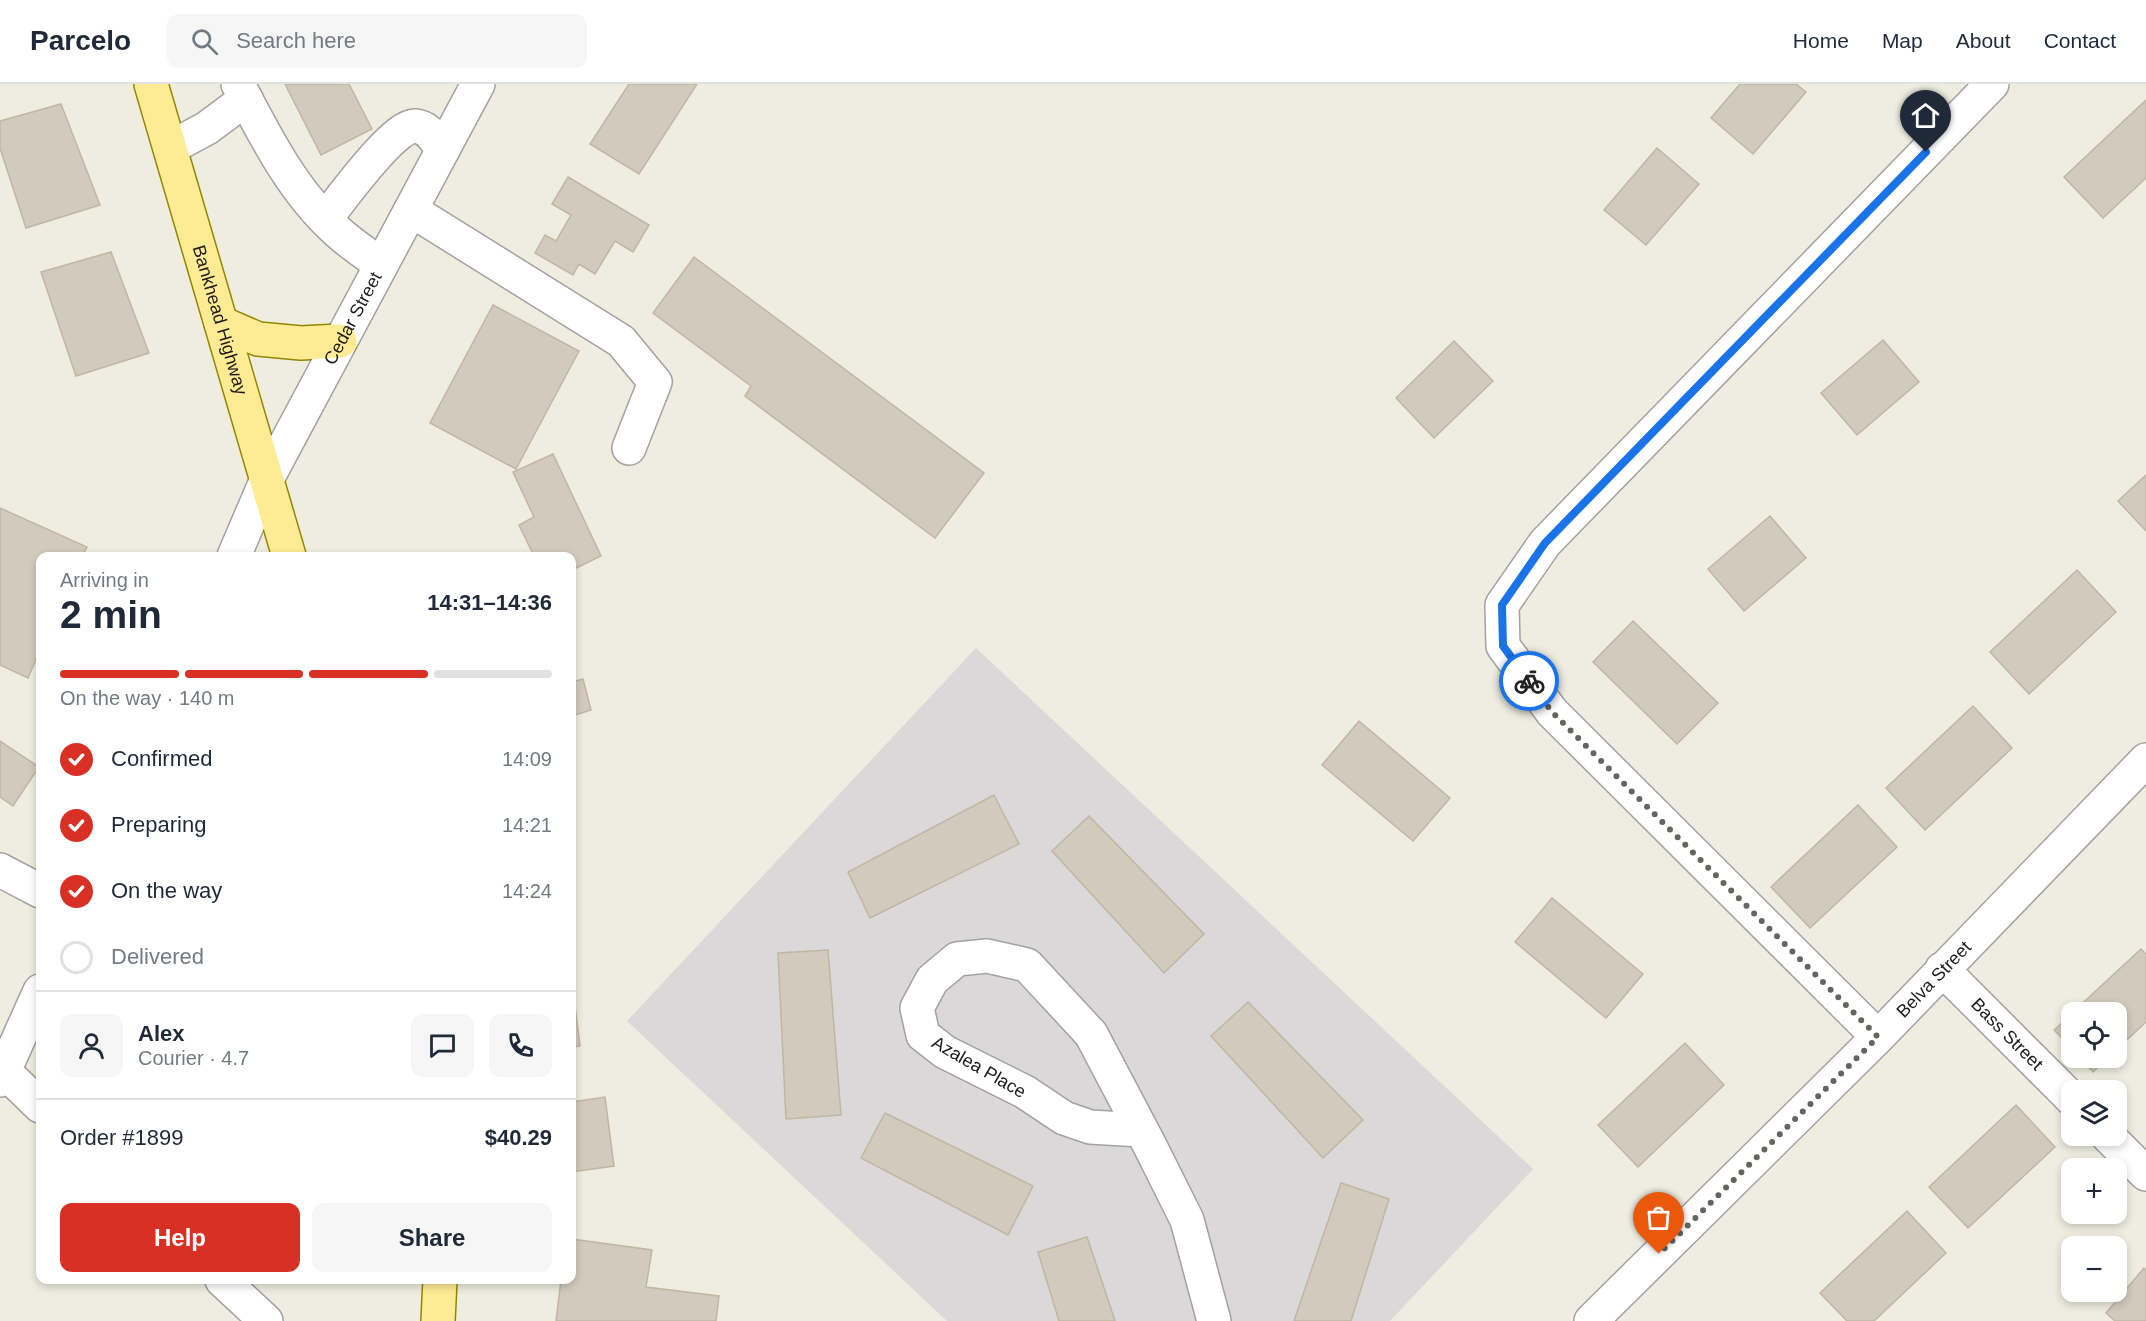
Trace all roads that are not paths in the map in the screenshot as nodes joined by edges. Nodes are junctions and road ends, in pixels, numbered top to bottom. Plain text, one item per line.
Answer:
1 (151, 84) edge
2 (478, 84) edge
3 (1992, 84) edge
4 (242, 92) edge
5 (170, 148) junction
6 (443, 149) junction
7 (411, 210) junction
8 (325, 219) junction
9 (381, 265) junction
10 (221, 323) junction
11 (340, 341) junction
12 (629, 448) dead end
13 (267, 479) junction
14 (236, 552) edge
15 (288, 552) edge
16 (2146, 760) edge
17 (0, 870) edge
18 (36, 889) edge
19 (1942, 969) junction
20 (36, 1000) edge
21 (1878, 1037) junction
22 (2, 1075) edge
23 (2061, 1088) edge
24 (36, 1103) edge
25 (1141, 1130) junction
26 (2118, 1146) edge
27 (2146, 1174) edge
28 (226, 1284) edge
29 (440, 1284) edge
30 (266, 1321) edge
31 (438, 1321) edge
32 (1214, 1321) edge
33 (1591, 1321) edge

1 - 5 main road, Bankhead Highway
2 - 6 street, Cedar Street
3 - 21 street
4 - 5 street
4 - 8 street
5 - 10 main road, Bankhead Highway
6 - 7 street, Cedar Street
6 - 8 street
7 - 9 street, Cedar Street
7 - 12 street
8 - 9 street
9 - 11 street, Cedar Street
10 - 11 main road
10 - 13 main road, Bankhead Highway
11 - 13 street, Cedar Street
13 - 14 street, Cedar Street
13 - 15 main road, Bankhead Highway
16 - 19 street, Belva Street
17 - 18 street
19 - 21 street, Belva Street
19 - 23 street, Bass Street
20 - 22 street
21 - 33 street, Belva Street
22 - 24 street
25 - 25 street, Azalea Place
25 - 32 street, Azalea Place
26 - 27 street
28 - 30 street
29 - 31 main road

